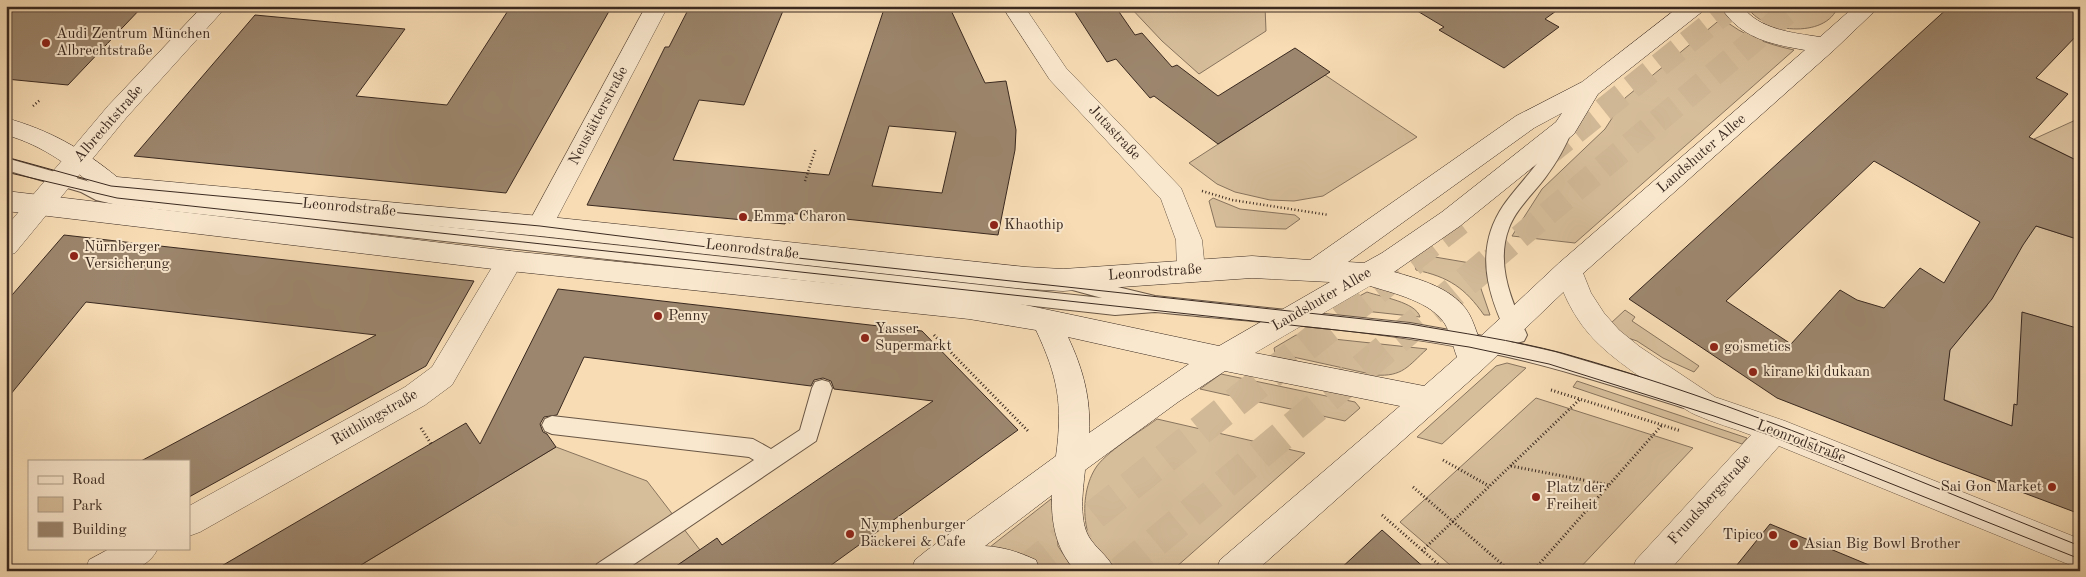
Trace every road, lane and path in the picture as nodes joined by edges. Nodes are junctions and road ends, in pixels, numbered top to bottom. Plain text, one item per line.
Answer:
1 (216, 6) edge
2 (657, 6) edge
3 (1013, 6) edge
4 (1695, 6) edge
5 (1731, 6) edge
6 (1869, 6) edge
7 (1826, 45) junction
8 (1590, 88) junction
9 (6, 126) edge
10 (1565, 128) junction
11 (816, 148) dead end
12 (78, 158) junction
13 (6, 164) edge
14 (62, 179) junction
15 (805, 181) dead end
16 (99, 186) junction
17 (1199, 190) dead end
18 (6, 200) edge
19 (41, 205) junction
20 (1329, 215) dead end
21 (540, 226) junction
22 (6, 246) edge
23 (510, 261) junction
24 (1191, 270) junction
25 (1316, 270) junction
26 (1569, 270) junction
27 (1365, 274) junction
28 (1063, 280) junction
29 (1155, 304) junction
30 (1289, 318) junction
31 (1046, 322) junction
32 (1511, 323) junction
33 (928, 329) dead end
34 (1476, 349) junction
35 (1525, 352) junction
36 (1221, 358) junction
37 (822, 388) dead end
38 (1546, 388) dead end
39 (1428, 399) junction
40 (1580, 399) junction
41 (1705, 406) junction
42 (552, 425) dead end
43 (1662, 425) junction
44 (1774, 430) junction
45 (1028, 431) dead end
46 (1689, 434) dead end
47 (771, 460) junction
48 (1444, 460) dead end
49 (1072, 461) junction
50 (1510, 466) junction
51 (1609, 485) junction
52 (1489, 486) junction
53 (1413, 488) dead end
54 (1382, 515) dead end
55 (190, 521) edge
56 (1452, 521) junction
57 (138, 550) edge
58 (1422, 551) junction
59 (2080, 554) edge
60 (932, 567) edge
61 (101, 571) edge
62 (606, 571) edge
63 (1024, 571) edge
64 (1099, 571) edge
65 (1232, 571) edge
66 (1446, 571) edge
67 (1510, 571) edge
68 (1533, 571) edge
69 (1648, 571) edge

1 - 12 main road, Albrechtstraße
2 - 21 main road, Neustätterstraße
3 - 24 main road, Jutastraße
4 - 8 main road, Landshuter Allee
5 - 7 main road
6 - 7 main road, Landshuter Allee
7 - 26 main road, Landshuter Allee
8 - 10 main road, Landshuter Allee
8 - 25 main road, Landshuter Allee
9 - 12 main road
10 - 27 main road, Landshuter Allee
10 - 32 lane, Landshuter Allee
11 - 15 path
12 - 14 main road, Albrechtstraße
12 - 16 main road
13 - 14 lane
14 - 16 lane
14 - 19 main road, Albrechtstraße
16 - 21 main road, Leonrodstraße
16 - 29 lane
17 - 20 path
18 - 19 main road
19 - 22 main road, Albrechtstraße
19 - 23 main road
21 - 28 main road, Leonrodstraße
23 - 31 main road
23 - 55 main road, Rüthlingstraße
24 - 25 main road, Leonrodstraße
24 - 28 main road, Leonrodstraße
25 - 27 main road, Leonrodstraße
26 - 32 main road, Landshuter Allee
26 - 41 main road, Leonrodstraße
27 - 30 main road, Landshuter Allee
27 - 34 main road, Leonrodstraße
28 - 29 lane
29 - 30 lane
30 - 34 lane
30 - 36 main road, Landshuter Allee
31 - 36 main road
31 - 49 main road
32 - 34 main road, Landshuter Allee
32 - 35 lane, Landshuter Allee
33 - 45 path
34 - 35 lane
34 - 39 main road
35 - 41 lane
36 - 39 main road
36 - 49 main road, Landshuter Allee
37 - 47 lane
38 - 40 path
39 - 65 main road
40 - 43 path
40 - 50 path
41 - 44 main road, Leonrodstraße
42 - 47 lane
43 - 46 path
43 - 51 path
44 - 59 main road, Leonrodstraße
44 - 69 main road, Frundsbergstraße
47 - 62 lane
48 - 52 path
49 - 60 main road, Landshuter Allee
49 - 64 main road
50 - 51 path
50 - 52 path
51 - 68 path
52 - 56 path
53 - 56 path
54 - 58 path
56 - 58 path
56 - 67 path
57 - 61 main road
58 - 66 path
60 - 63 main road, Landshuter Allee

